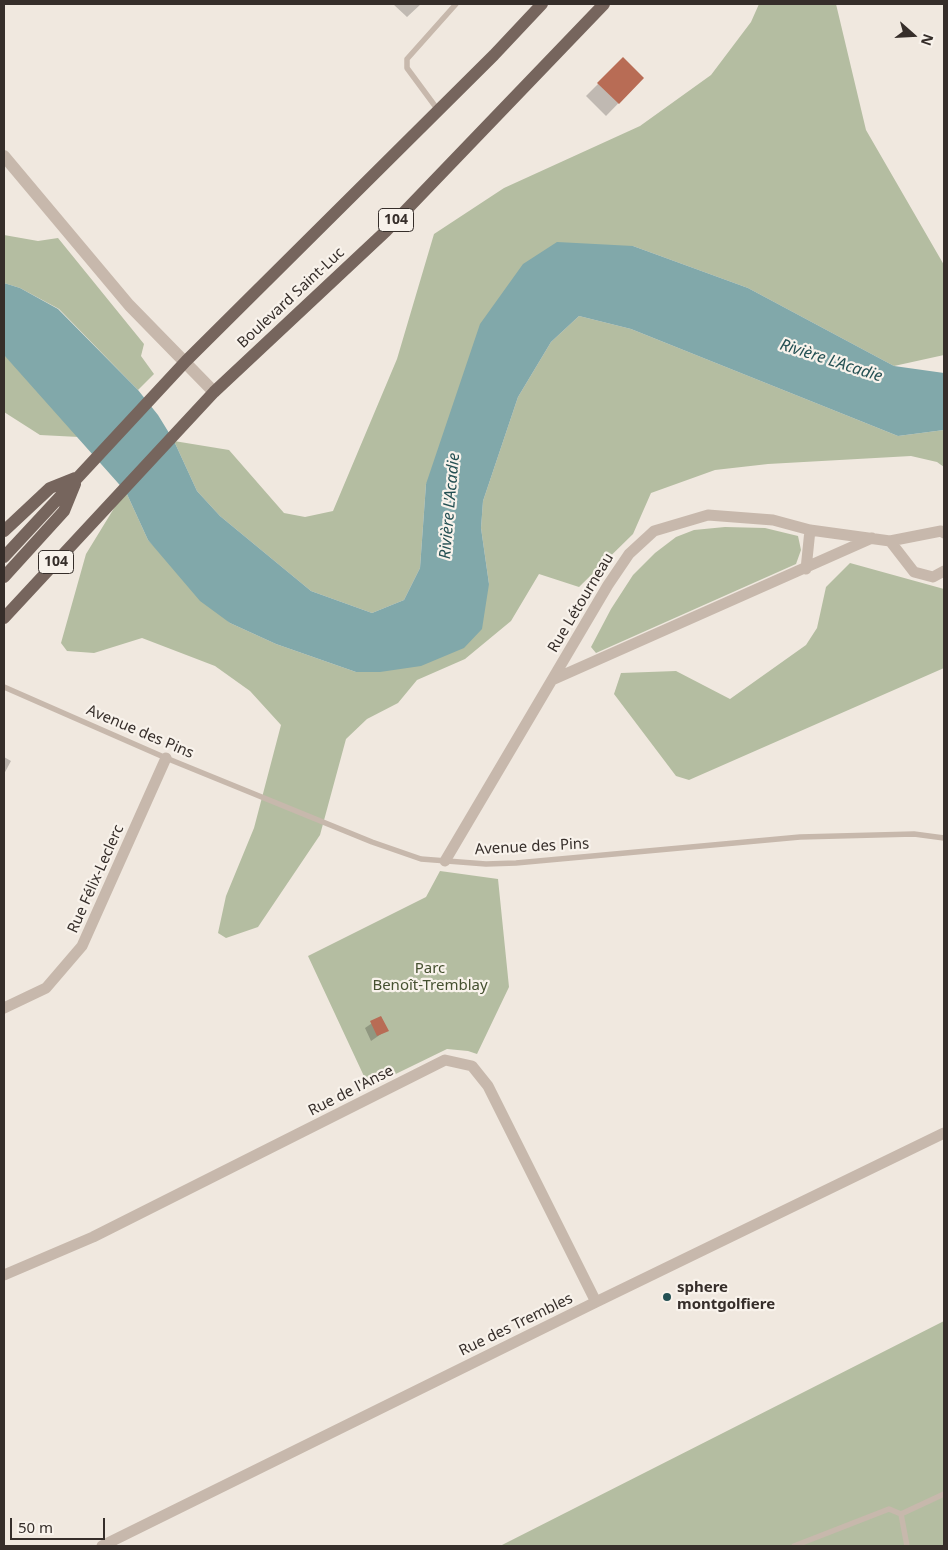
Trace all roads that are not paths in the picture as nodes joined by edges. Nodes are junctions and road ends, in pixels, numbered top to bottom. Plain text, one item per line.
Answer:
1 (456, 4) edge
2 (542, 4) edge
3 (604, 4) edge
4 (438, 110) junction
5 (4, 156) edge
6 (186, 361) junction
7 (214, 392) junction
8 (77, 477) junction
9 (810, 530) junction
10 (4, 531) edge
11 (944, 533) edge
12 (872, 538) junction
13 (890, 541) junction
14 (4, 557) edge
15 (806, 569) junction
16 (944, 571) edge
17 (4, 577) edge
18 (4, 618) edge
19 (552, 680) junction
20 (4, 686) edge
21 (166, 758) junction
22 (944, 838) edge
23 (445, 861) junction
24 (4, 1008) edge
25 (944, 1133) edge
26 (4, 1275) edge
27 (596, 1302) junction
28 (944, 1494) edge
29 (901, 1514) junction
30 (102, 1546) edge
31 (794, 1546) edge
32 (907, 1546) edge

1 - 4 lane
2 - 4 main road, Boulevard Saint-Luc / 104
3 - 7 main road, Boulevard Saint-Luc / 104
4 - 6 main road, Boulevard Saint-Luc / 104
5 - 6 street
6 - 7 street
6 - 8 main road, Boulevard Saint-Luc / 104
7 - 18 main road, Boulevard Saint-Luc / 104
8 - 10 main road
8 - 14 main road, Boulevard Saint-Luc / 104
8 - 17 main road
9 - 12 street, Rue Létourneau
9 - 15 street
9 - 19 street, Rue Létourneau
11 - 13 street, Rue Létourneau
12 - 13 street, Rue Létourneau
12 - 15 street, Rue Létourneau
13 - 16 street
15 - 19 street, Rue Létourneau
19 - 23 street, Rue Létourneau
20 - 21 lane, Avenue des Pins
21 - 23 lane, Avenue des Pins
21 - 24 street, Rue Félix-Leclerc
22 - 23 lane, Avenue des Pins
25 - 27 street, Rue des Trembles
26 - 27 street, Rue de l'Anse
27 - 30 street, Rue des Trembles
28 - 29 lane
29 - 31 lane
29 - 32 lane

